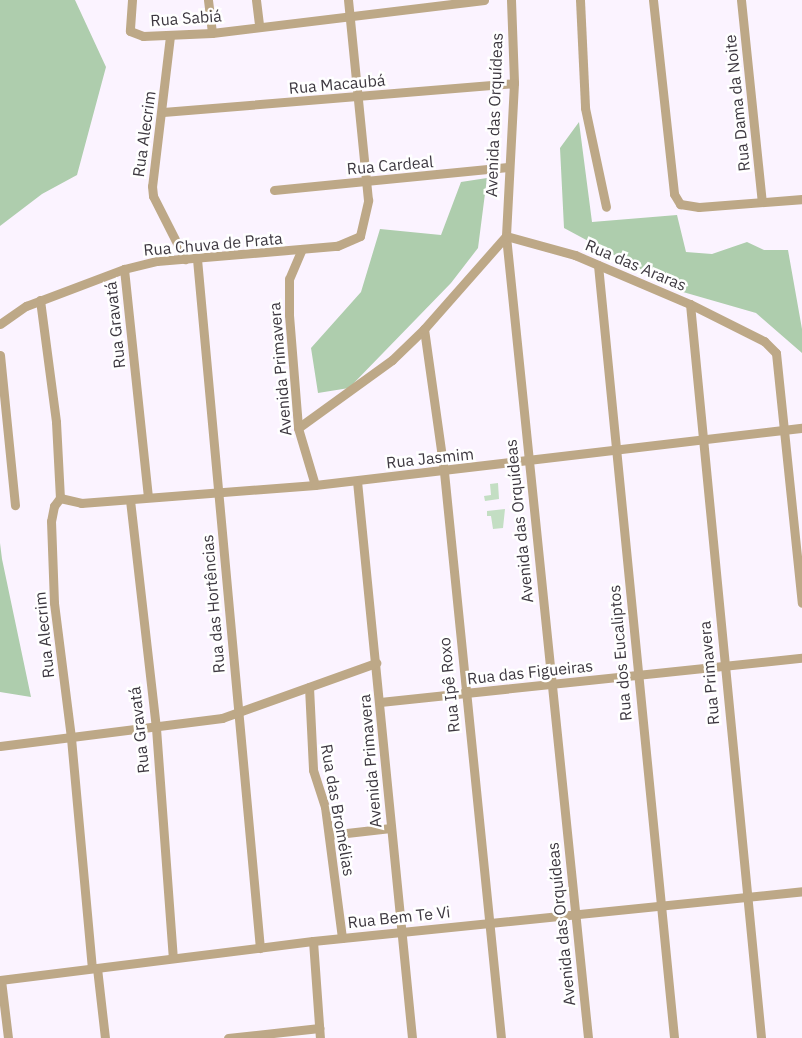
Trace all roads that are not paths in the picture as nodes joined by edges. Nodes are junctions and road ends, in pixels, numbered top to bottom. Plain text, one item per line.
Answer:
1 (132, 0) edge
2 (208, 0) edge
3 (256, 0) edge
4 (348, 0) edge
5 (484, 0) edge
6 (511, 0) edge
7 (580, 0) edge
8 (653, 0) edge
9 (741, 0) edge
10 (350, 15) junction
11 (259, 26) junction
12 (212, 33) junction
13 (170, 36) junction
14 (514, 83) junction
15 (359, 97) junction
16 (163, 112) junction
17 (508, 167) junction
18 (367, 182) junction
19 (274, 190) dead end
20 (802, 199) edge
21 (762, 202) junction
22 (606, 207) dead end
23 (506, 236) junction
24 (301, 251) junction
25 (197, 258) junction
26 (185, 259) junction
27 (598, 265) junction
28 (124, 269) junction
29 (40, 300) junction
30 (690, 304) junction
31 (0, 324) edge
32 (424, 329) junction
33 (0, 355) edge
34 (298, 428) junction
35 (802, 428) edge
36 (785, 430) junction
37 (702, 438) junction
38 (615, 448) junction
39 (528, 461) junction
40 (444, 472) junction
41 (357, 481) junction
42 (315, 485) junction
43 (217, 492) junction
44 (148, 497) junction
45 (60, 498) junction
46 (130, 500) junction
47 (15, 505) dead end
48 (802, 603) edge
49 (802, 658) edge
50 (376, 663) junction
51 (723, 666) junction
52 (637, 676) junction
53 (552, 686) junction
54 (309, 687) junction
55 (465, 694) junction
56 (380, 702) junction
57 (237, 714) junction
58 (156, 728) junction
59 (71, 738) junction
60 (0, 746) edge
61 (391, 828) junction
62 (330, 835) junction
63 (802, 891) edge
64 (746, 898) junction
65 (659, 907) junction
66 (575, 916) junction
67 (488, 923) junction
68 (400, 932) junction
69 (342, 938) junction
70 (313, 941) junction
71 (260, 948) junction
72 (173, 957) junction
73 (95, 968) junction
74 (1, 980) edge
75 (319, 1028) junction
76 (261, 1036) edge
77 (8, 1038) edge
78 (105, 1038) edge
79 (228, 1038) edge
80 (320, 1038) edge
81 (412, 1038) edge
82 (501, 1038) edge
83 (588, 1038) edge
84 (674, 1038) edge
85 (761, 1038) edge

1 - 13 street, Rua Sabiá
2 - 12 street
3 - 11 street
4 - 10 street
5 - 10 street, Rua Sabiá
6 - 14 street, Avenida das Orquídeas
7 - 22 street
8 - 21 street
9 - 21 street, Rua Dama da Noite
10 - 11 street, Rua Sabiá
10 - 15 street
11 - 12 street, Rua Sabiá
12 - 13 street, Rua Sabiá
13 - 16 street, Rua Alecrim
14 - 15 street, Rua Macaubá
14 - 17 street, Avenida das Orquídeas
15 - 16 street, Rua Macaubá
15 - 18 street
16 - 26 street, Rua Alecrim
17 - 18 street, Rua Cardeal
17 - 23 street, Avenida das Orquídeas
18 - 19 street, Rua Cardeal
18 - 24 street, Rua Chuva de Prata
20 - 21 street
23 - 27 street, Rua das Araras
23 - 32 street
23 - 39 street, Avenida das Orquídeas
24 - 25 street, Rua Chuva de Prata
24 - 34 street, Avenida Primavera
25 - 26 street, Rua Chuva de Prata
25 - 43 street, Rua das Hortências
26 - 28 street, Rua Chuva de Prata
27 - 30 street, Rua das Araras
27 - 38 street, Rua dos Eucaliptos
28 - 29 street, Rua Chuva de Prata
28 - 44 street, Rua Gravatá
29 - 31 street, Rua Chuva de Prata
29 - 45 street, Rua Alecrim
30 - 36 street, Rua das Araras
30 - 37 street, Rua Primavera
32 - 34 street
32 - 40 street, Rua Ipê Roxo
33 - 47 street
34 - 42 street, Avenida Primavera
35 - 36 street, Rua Jasmim
36 - 37 street, Rua Jasmim
36 - 48 street, Rua das Araras
37 - 38 street, Rua Jasmim
37 - 51 street, Rua Primavera
38 - 39 street, Rua Jasmim
38 - 52 street, Rua dos Eucaliptos
39 - 40 street, Rua Jasmim
39 - 53 street, Avenida das Orquídeas
40 - 41 street, Rua Jasmim
40 - 55 street, Rua Ipê Roxo
41 - 42 street, Rua Jasmim
41 - 50 street, Avenida Primavera
42 - 43 street, Rua Jasmim
43 - 44 street, Rua Jasmim
43 - 57 street, Rua das Hortências
44 - 46 street, Rua Jasmim
45 - 46 street, Rua Jasmim
45 - 59 street, Rua Alecrim
46 - 58 street, Rua Gravatá
49 - 51 street, Rua das Figueiras
50 - 54 street
50 - 56 street, Avenida Primavera
51 - 52 street, Rua das Figueiras
51 - 64 street, Rua Primavera
52 - 53 street, Rua das Figueiras
52 - 65 street, Rua dos Eucaliptos
53 - 55 street, Rua das Figueiras
53 - 66 street, Avenida das Orquídeas
54 - 57 street
54 - 62 street, Rua das Bromélias
55 - 56 street, Rua das Figueiras
55 - 67 street, Rua Ipê Roxo
56 - 61 street, Avenida Primavera
57 - 58 street
57 - 71 street, Rua das Hortências
58 - 59 street
58 - 72 street, Rua Gravatá
59 - 60 street
59 - 73 street, Rua Alecrim
61 - 62 street
61 - 68 street, Avenida Primavera
62 - 69 street, Rua das Bromélias
63 - 64 street, Rua Bem Te Vi
64 - 65 street, Rua Bem Te Vi
64 - 85 street, Rua Primavera
65 - 66 street, Rua Bem Te Vi
65 - 84 street, Rua dos Eucaliptos
66 - 67 street, Rua Bem Te Vi
66 - 83 street, Avenida das Orquídeas
67 - 68 street, Rua Bem Te Vi
67 - 82 street, Rua Ipê Roxo
68 - 69 street, Rua Bem Te Vi
68 - 81 street, Avenida Primavera
69 - 70 street, Rua Bem Te Vi
70 - 71 street, Rua Bem Te Vi
70 - 75 street
71 - 72 street, Rua Bem Te Vi
72 - 73 street, Rua Bem Te Vi
73 - 74 street, Rua Bem Te Vi
73 - 78 street, Rua Alecrim
74 - 77 street
75 - 76 street
75 - 80 street
76 - 79 street

